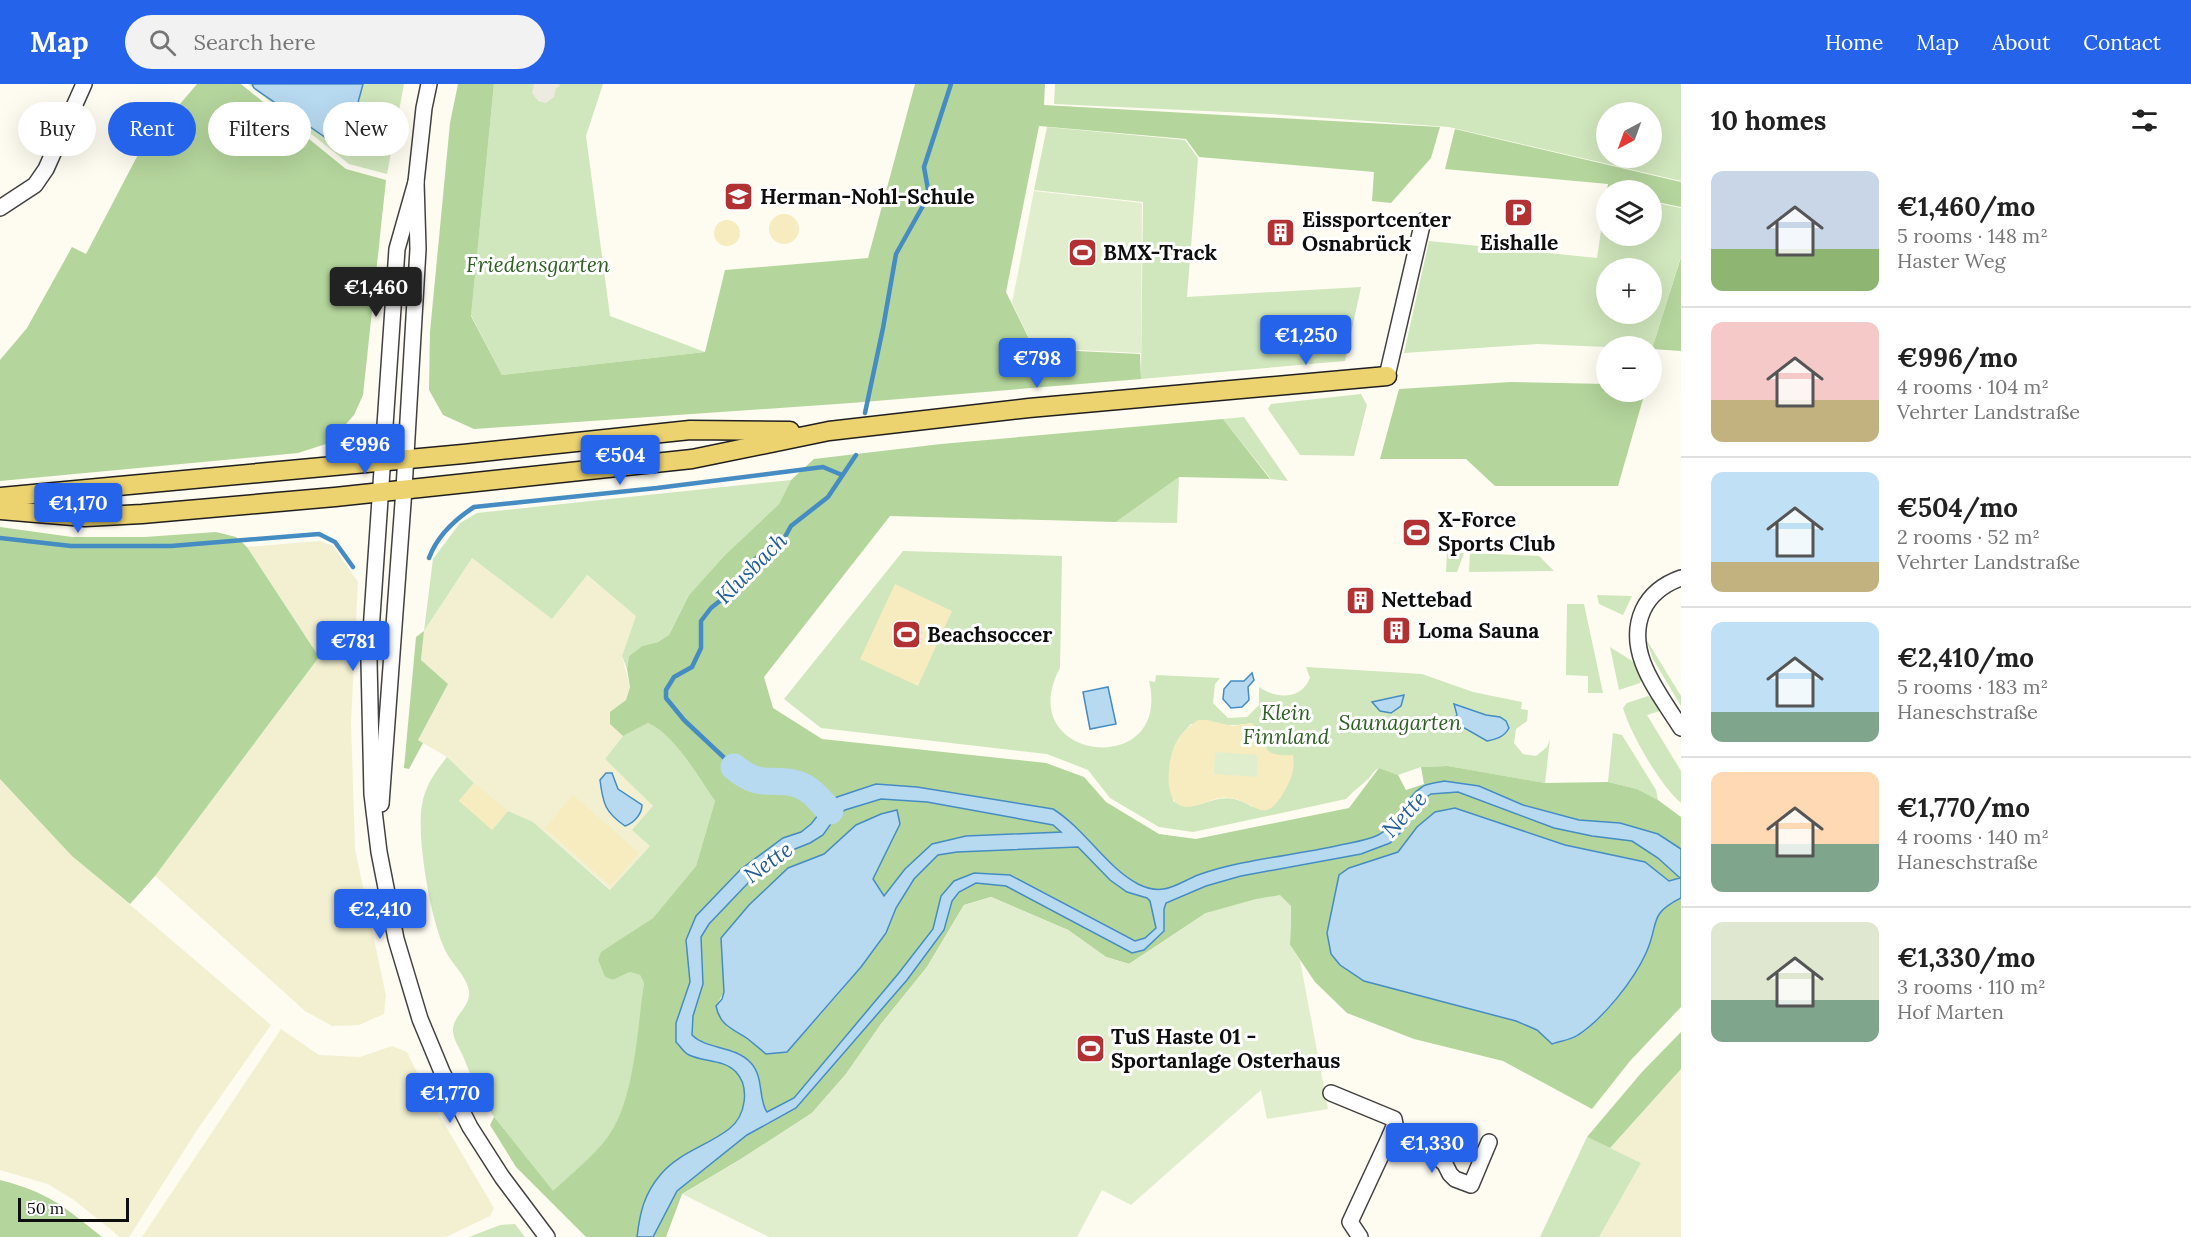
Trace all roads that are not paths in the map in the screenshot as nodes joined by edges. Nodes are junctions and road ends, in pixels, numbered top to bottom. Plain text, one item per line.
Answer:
1 (429, 84) edge
2 (77, 86) edge
3 (416, 182) junction
4 (0, 208) edge
5 (1424, 221) dead end
6 (1387, 376) joint
7 (829, 432) junction
8 (406, 459) junction
9 (383, 461) junction
10 (404, 489) junction
11 (381, 492) junction
12 (0, 497) edge
13 (0, 510) edge
14 (1681, 578) edge
15 (1681, 728) edge
16 (379, 852) junction
17 (1331, 1092) dead end
18 (1390, 1136) junction
19 (1490, 1142) dead end
20 (547, 1237) edge
21 (1360, 1237) edge

1 - 3 street
2 - 4 street
3 - 8 street
3 - 9 street
5 - 6 street
6 - 7 main road
7 - 8 main road
7 - 10 main road
8 - 9 main road
8 - 10 street
9 - 11 street
9 - 12 main road
10 - 11 main road
10 - 16 street
11 - 13 main road
11 - 16 street
14 - 15 street
16 - 20 street
17 - 18 street
18 - 19 street
18 - 21 street

